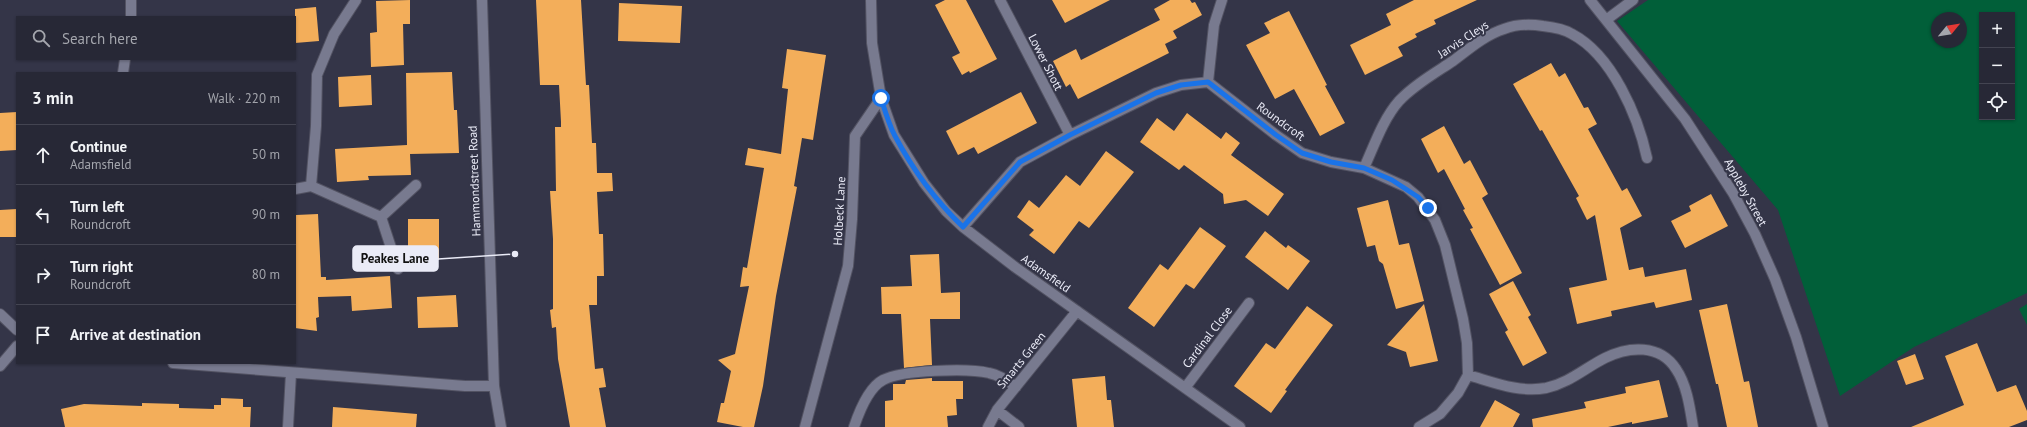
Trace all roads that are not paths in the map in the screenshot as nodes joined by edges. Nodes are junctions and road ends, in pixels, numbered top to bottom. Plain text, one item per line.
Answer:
1 (130, 0) edge
2 (356, 0) edge
3 (482, 0) edge
4 (871, 0) edge
5 (1000, 0) edge
6 (1222, 0) edge
7 (1590, 0) edge
8 (1633, 0) edge
9 (131, 16) edge
10 (1606, 20) junction
11 (125, 60) edge
12 (123, 72) edge
13 (1208, 82) junction
14 (881, 98) junction
15 (1070, 135) junction
16 (1648, 158) dead end
17 (1364, 168) junction
18 (416, 185) dead end
19 (311, 186) junction
20 (296, 189) edge
21 (381, 216) junction
22 (963, 227) junction
23 (398, 269) dead end
24 (1249, 303) dead end
25 (1077, 311) junction
26 (0, 314) edge
27 (16, 329) edge
28 (16, 347) edge
29 (185, 364) edge
30 (0, 366) edge
31 (291, 373) junction
32 (1468, 375) junction
33 (494, 386) junction
34 (1016, 387) junction
35 (1185, 388) junction
36 (997, 410) junction
37 (288, 427) edge
38 (501, 427) edge
39 (805, 427) edge
40 (854, 427) edge
41 (988, 427) edge
42 (1019, 427) edge
43 (1240, 427) edge
44 (1419, 427) edge
45 (1693, 427) edge
46 (1823, 427) edge

1 - 9 street
2 - 19 street
3 - 33 street, Hammondstreet Road
4 - 14 street
5 - 15 street, Lower Shott
6 - 13 street
7 - 10 street, Appleby Street
8 - 10 street
10 - 46 street, Appleby Street
11 - 12 street
13 - 15 street
13 - 17 street, Roundcroft
14 - 22 street, Adamsfield
14 - 39 street, Holbeck Lane
15 - 22 street
16 - 17 street, Jarvis Cleys
17 - 32 street, Roundcroft
18 - 21 street
19 - 20 street
19 - 21 street
21 - 23 street
22 - 25 street, Adamsfield
24 - 35 street, Cardinal Close
25 - 34 street, Smarts Green
25 - 35 street, Adamsfield
26 - 27 street
28 - 30 street
29 - 31 street
31 - 33 street
31 - 37 street
32 - 44 street
32 - 45 street
33 - 38 street, Hammondstreet Road
34 - 36 street, Smarts Green
34 - 40 street
35 - 43 street, Adamsfield
36 - 41 street, Smarts Green
36 - 42 street

